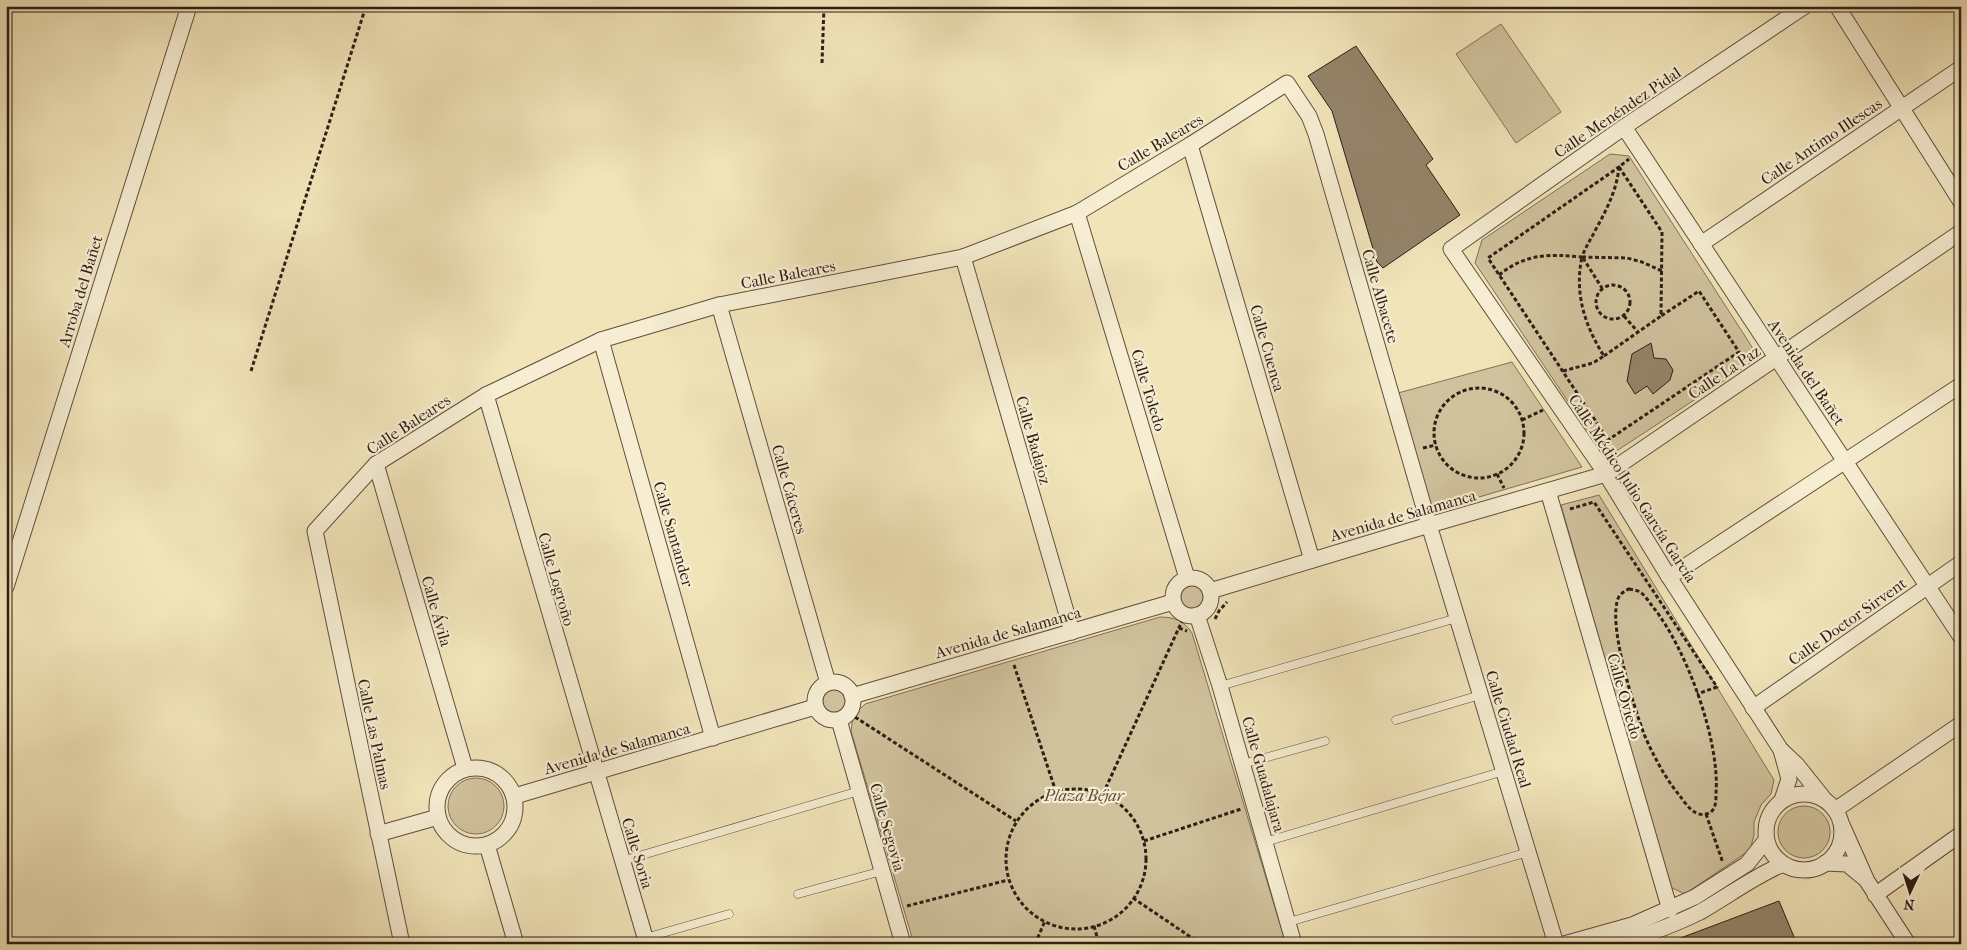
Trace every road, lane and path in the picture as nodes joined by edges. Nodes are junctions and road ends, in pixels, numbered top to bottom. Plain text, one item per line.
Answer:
1 (189, 6) edge
2 (366, 6) edge
3 (824, 6) edge
4 (1805, 6) edge
5 (1837, 6) edge
6 (822, 63) dead end
7 (1961, 68) edge
8 (1287, 83) joint
9 (1902, 108) junction
10 (1624, 127) junction
11 (1190, 146) junction
12 (1618, 166) junction
13 (1961, 202) edge
14 (1077, 213) junction
15 (1961, 232) edge
16 (1701, 244) junction
17 (1450, 249) joint
18 (963, 257) junction
19 (1582, 257) junction
20 (1662, 271) junction
21 (1499, 275) junction
22 (1602, 288) junction
23 (719, 305) junction
24 (1624, 316) junction
25 (1661, 316) junction
26 (1638, 332) junction
27 (601, 340) junction
28 (1604, 356) junction
29 (1777, 358) junction
30 (251, 371) dead end
31 (1563, 371) junction
32 (1961, 385) edge
33 (486, 395) junction
34 (1845, 461) junction
35 (376, 464) junction
36 (1606, 474) junction
37 (1489, 477) joint
38 (1548, 491) junction
39 (1429, 525) junction
40 (1558, 526) junction
41 (316, 531) joint
42 (1312, 560) junction
43 (1961, 563) edge
44 (1669, 577) junction
45 (1187, 578) junction
46 (1928, 586) junction
47 (6, 587) edge
48 (1210, 591) junction
49 (1173, 602) junction
50 (1192, 615) junction
51 (1457, 618) junction
52 (1072, 632) junction
53 (1961, 637) edge
54 (1009, 650) junction
55 (828, 683) junction
56 (1220, 686) junction
57 (1697, 694) junction
58 (1480, 695) junction
59 (852, 696) junction
60 (815, 707) junction
61 (1753, 708) junction
62 (843, 716) junction
63 (1396, 720) dead end
64 (1961, 724) edge
65 (713, 738) junction
66 (1325, 741) dead end
67 (1781, 750) junction
68 (1242, 764) junction
69 (465, 768) junction
70 (1504, 771) junction
71 (596, 772) junction
72 (859, 791) junction
73 (1056, 792) junction
74 (1103, 794) junction
75 (515, 796) junction
76 (1782, 800) junction
77 (1254, 805) junction
78 (1833, 811) junction
79 (1706, 814) junction
80 (438, 817) junction
81 (1016, 821) junction
82 (378, 834) junction
83 (1961, 834) edge
84 (1766, 840) junction
85 (1144, 841) junction
86 (1265, 842) junction
87 (487, 845) junction
88 (1528, 852) junction
89 (622, 861) junction
90 (1825, 863) junction
91 (1783, 864) junction
92 (1724, 867) dead end
93 (882, 871) junction
94 (1008, 880) junction
95 (1867, 881) junction
96 (798, 894) dead end
97 (1875, 895) junction
98 (1133, 898) junction
99 (893, 910) junction
100 (1670, 910) junction
101 (729, 914) dead end
102 (1044, 921) junction
103 (1288, 922) junction
104 (1094, 926) junction
105 (646, 941) edge
106 (402, 944) edge
107 (516, 944) edge
108 (903, 944) edge
109 (1035, 944) edge
110 (1100, 944) edge
111 (1201, 944) edge
112 (1294, 944) edge
113 (1556, 944) edge
114 (1564, 944) edge
115 (1618, 944) edge
116 (1908, 944) edge

1 - 47 street, Arroba del Bañet
2 - 30 path
3 - 6 path
4 - 10 street, Calle Menéndez Pidal
5 - 9 street
7 - 9 street, Calle Antimo Illescas
8 - 11 street, Calle Baleares
8 - 39 street, Calle Albacete
9 - 13 street
9 - 16 street, Calle Antimo Illescas
10 - 16 street, Avenida del Bañet
10 - 17 street, Calle Menéndez Pidal
11 - 14 street, Calle Baleares
11 - 42 street, Calle Cuenca
12 - 19 path
12 - 20 path
12 - 21 path
14 - 18 street, Calle Baleares
14 - 45 street, Calle Toledo
15 - 29 street, Calle La Paz
16 - 29 street, Avenida del Bañet
17 - 36 street, Calle Médico Julio García García
18 - 23 street, Calle Baleares
18 - 52 street, Calle Badajoz
19 - 20 path
19 - 21 path
19 - 22 path
19 - 28 path
20 - 25 path
21 - 31 path
22 - 24 path
22 - 24 path
23 - 27 street, Calle Baleares
23 - 55 street, Calle Cáceres
24 - 26 path
25 - 26 path
25 - 31 path
26 - 28 path
27 - 33 street, Calle Baleares
27 - 65 street, Calle Santander
28 - 31 path
29 - 34 street, Avenida del Bañet
29 - 36 street, Calle La Paz
32 - 34 street
33 - 35 street, Calle Baleares
33 - 71 street, Calle Logroño
34 - 44 street
34 - 46 street, Avenida del Bañet
35 - 41 street, Calle Baleares
35 - 69 street, Calle Ávila
36 - 38 street, Avenida de Salamanca
36 - 44 street, Calle Médico Julio García García
37 - 37 path
38 - 39 street, Avenida de Salamanca
38 - 40 street, Calle Oviedo
39 - 42 street, Avenida de Salamanca
39 - 51 street, Calle Ciudad Real
40 - 57 path
40 - 100 street, Calle Oviedo
41 - 82 street, Calle Las Palmas
42 - 48 street, Avenida de Salamanca
43 - 46 street, Calle Doctor Sirvent
44 - 61 street, Calle Médico Julio García García
45 - 48 street
45 - 49 street
46 - 53 street, Avenida del Bañet
46 - 61 street, Calle Doctor Sirvent
48 - 50 street
49 - 50 street
49 - 52 street, Avenida de Salamanca
50 - 56 street, Calle Guadalajara
50 - 74 path
51 - 56 lane
51 - 58 street, Calle Ciudad Real
52 - 54 street, Avenida de Salamanca
54 - 59 street, Avenida de Salamanca
54 - 73 path
55 - 59 street
55 - 60 street
56 - 68 street, Calle Guadalajara
57 - 79 path
57 - 79 path
58 - 63 lane
58 - 70 street, Calle Ciudad Real
59 - 62 street
60 - 62 street
60 - 65 street, Avenida de Salamanca
61 - 67 street, Calle Médico Julio García García
62 - 72 street, Calle Segovia
62 - 81 path
64 - 78 street
65 - 71 street, Avenida de Salamanca
66 - 68 lane
67 - 76 street, Calle Médico Julio García García
67 - 78 street, Calle Médico Julio García García
68 - 77 street, Calle Guadalajara
69 - 75 street
69 - 80 street
70 - 86 lane
70 - 88 street, Calle Ciudad Real
71 - 75 street, Avenida de Salamanca
71 - 89 street, Calle Soria
72 - 89 lane
72 - 93 street, Calle Segovia
73 - 74 path
73 - 81 path
74 - 85 path
75 - 87 street
76 - 78 street
76 - 84 street
77 - 85 path
77 - 86 street, Calle Guadalajara
78 - 90 street
78 - 95 street, Calle Médico Julio García García
79 - 92 path
80 - 82 street
80 - 87 street
81 - 94 path
82 - 106 street, Calle Las Palmas
83 - 97 street
84 - 91 street
84 - 100 street
85 - 98 path
86 - 103 street, Calle Guadalajara
87 - 107 street
88 - 103 lane
88 - 113 street, Calle Ciudad Real
89 - 105 street, Calle Soria
90 - 91 street
90 - 95 street, Calle Médico Julio García García
91 - 115 street
93 - 96 lane
93 - 99 street, Calle Segovia
94 - 99 path
94 - 102 path
95 - 97 street, Calle Médico Julio García García
97 - 116 street, Calle Médico Julio García García
98 - 104 path
98 - 111 path
99 - 108 street, Calle Segovia
100 - 114 street
101 - 105 lane
102 - 104 path
102 - 109 path
103 - 112 street, Calle Guadalajara
104 - 110 path

